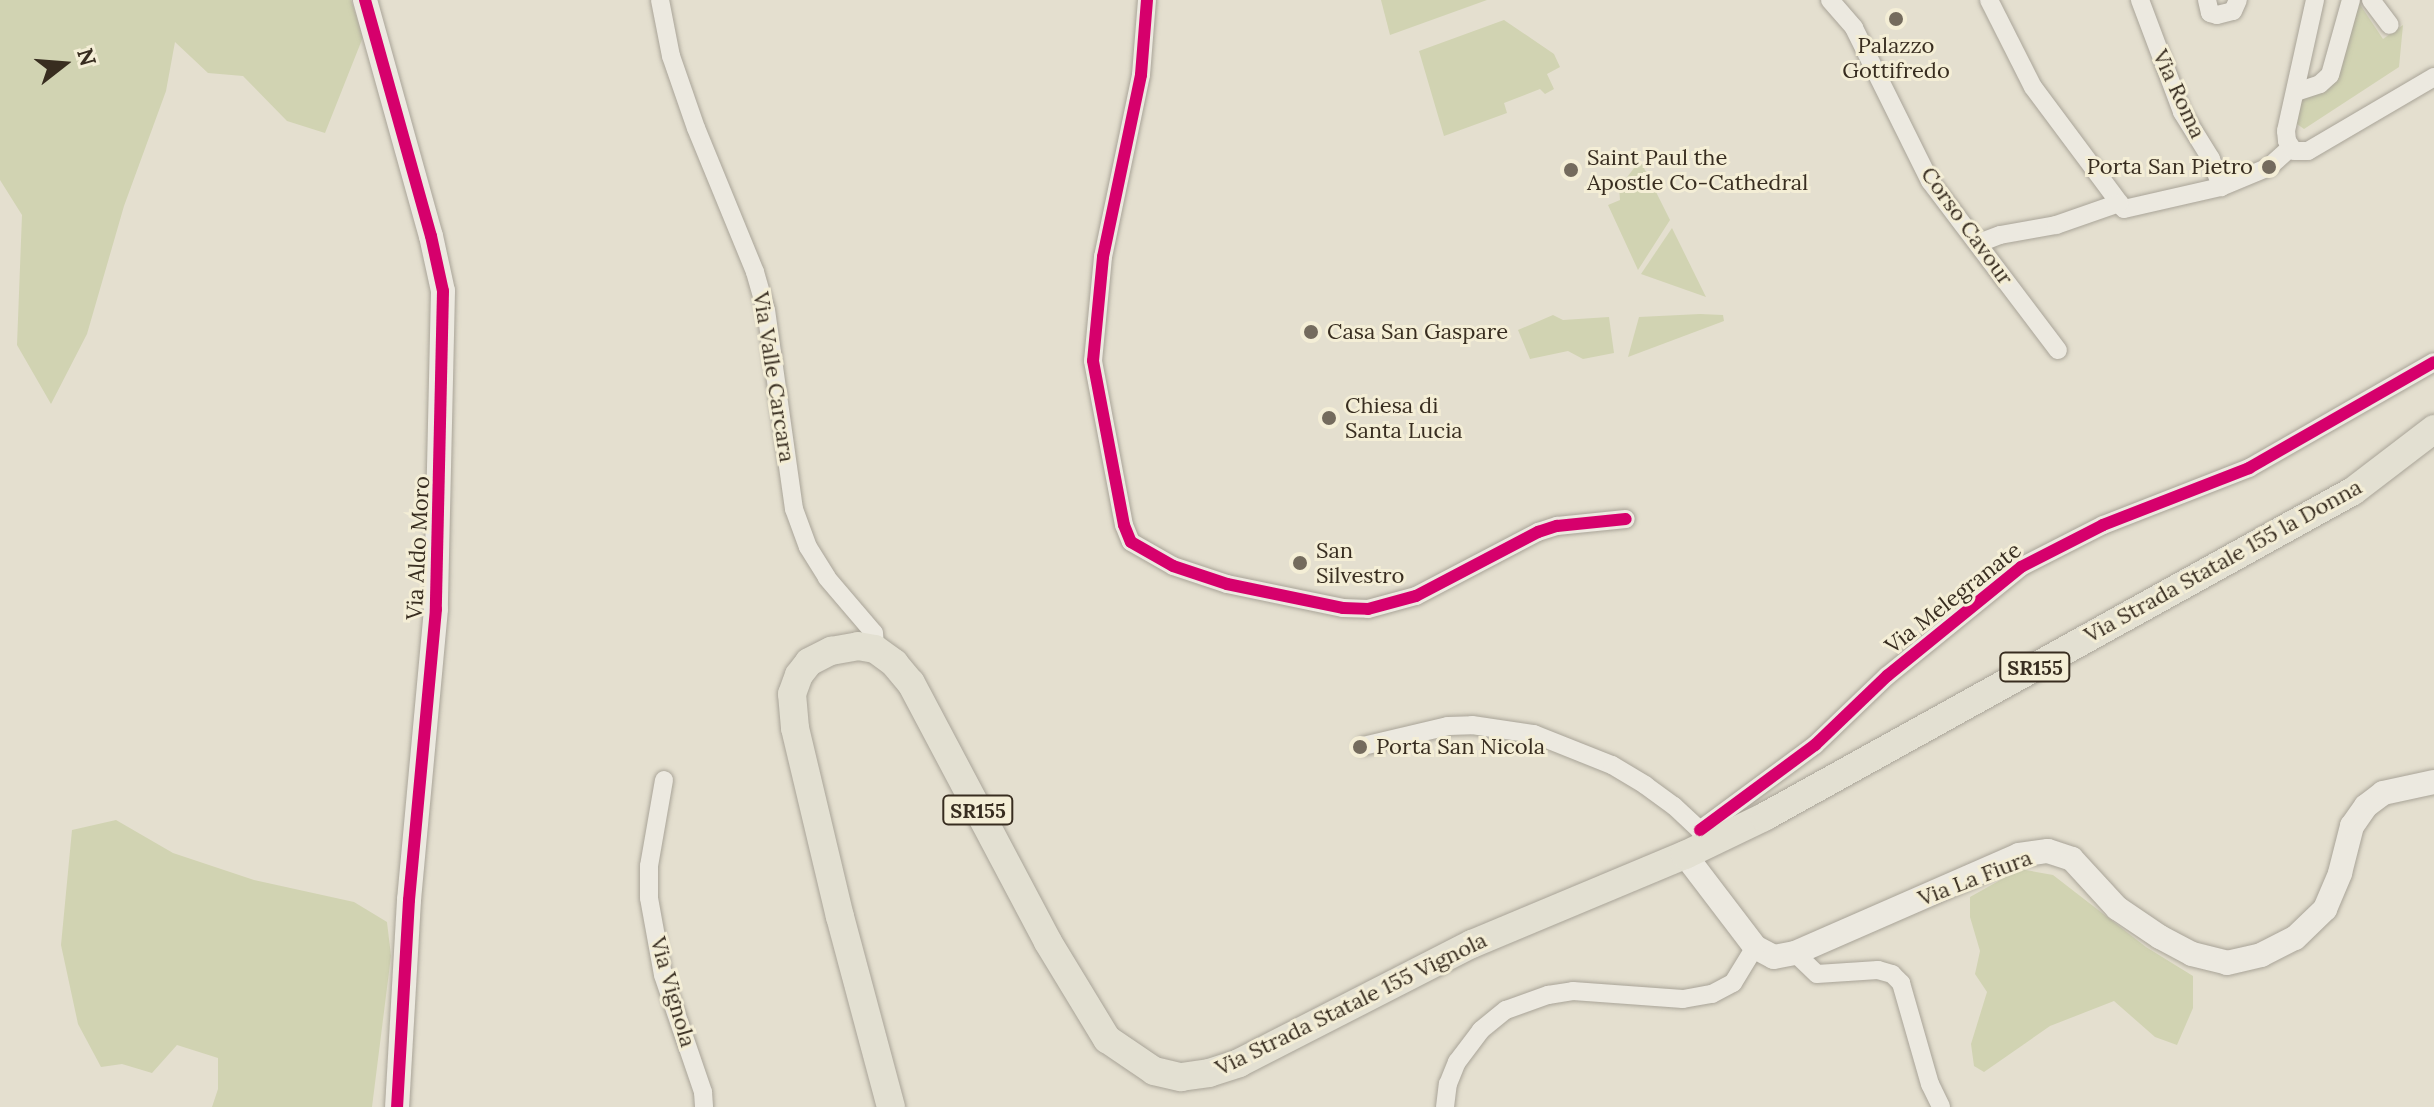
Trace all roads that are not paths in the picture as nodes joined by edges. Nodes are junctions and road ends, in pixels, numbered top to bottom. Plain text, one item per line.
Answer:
1 (365, 0) edge
2 (660, 0) edge
3 (1147, 0) edge
4 (1989, 0) edge
5 (2140, 0) edge
6 (2207, 0) edge
7 (2238, 0) edge
8 (2315, 0) edge
9 (2351, 0) edge
10 (2371, 0) edge
11 (1836, 6) edge
12 (2390, 25) dead end
13 (2434, 77) edge
14 (2296, 92) junction
15 (2290, 148) junction
16 (2221, 187) junction
17 (2119, 203) junction
18 (1979, 243) junction
19 (2058, 350) dead end
20 (2434, 362) edge
21 (2434, 429) edge
22 (1626, 519) dead end
23 (875, 649) junction
24 (1363, 746) dead end
25 (664, 780) dead end
26 (2434, 782) edge
27 (1697, 843) junction
28 (1622, 881) joint
29 (1755, 947) junction
30 (1795, 953) junction
31 (397, 1107) edge
32 (704, 1107) edge
33 (891, 1107) edge
34 (1445, 1107) edge
35 (1941, 1107) edge

1 - 31 main road, Via Aldo Moro
2 - 23 street, Via Valle Carcara
3 - 22 street
4 - 17 street
5 - 16 street, Via Roma
6 - 7 street
8 - 14 street
9 - 14 street
10 - 12 street
11 - 18 street, Corso Cavour
13 - 15 street
14 - 15 street
15 - 16 street
16 - 17 street
17 - 18 street
18 - 19 street, Corso Cavour
20 - 27 street, Via Melegranate
21 - 27 main road, Via Strada Statale 155 la Donna / SR155
23 - 28 main road, Via Strada Statale 155 Vignola / SR155
23 - 33 main road
24 - 27 street
25 - 32 street, Via Vignola
26 - 30 main road, Via La Fiura
27 - 28 main road, Via Strada Statale 155 la Donna / SR155
27 - 29 main road
29 - 30 main road
29 - 34 street
30 - 35 street

